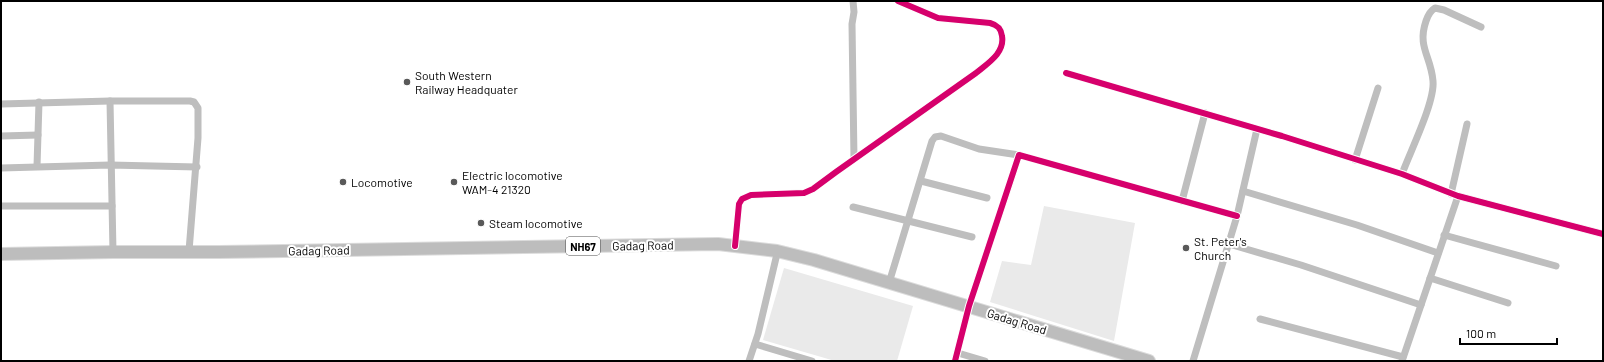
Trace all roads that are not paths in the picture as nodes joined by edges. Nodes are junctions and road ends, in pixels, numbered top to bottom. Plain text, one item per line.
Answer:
1 (853, 1) edge
2 (898, 1) edge
3 (1481, 27) dead end
4 (1066, 73) dead end
5 (1378, 88) dead end
6 (110, 101) junction
7 (38, 102) junction
8 (1, 104) edge
9 (1205, 113) junction
10 (1468, 124) dead end
11 (1257, 129) junction
12 (1, 136) edge
13 (38, 136) junction
14 (1019, 155) junction
15 (854, 159) junction
16 (1355, 160) junction
17 (110, 165) junction
18 (37, 166) junction
19 (197, 167) junction
20 (1, 168) edge
21 (1402, 174) junction
22 (920, 182) junction
23 (1243, 191) junction
24 (1454, 195) junction
25 (987, 198) dead end
26 (1182, 201) junction
27 (1, 206) edge
28 (112, 206) junction
29 (853, 207) dead end
30 (1237, 216) junction
31 (908, 221) junction
32 (1603, 234) edge
33 (1444, 235) junction
34 (972, 238) dead end
35 (1229, 244) junction
36 (735, 246) junction
37 (189, 251) junction
38 (113, 252) junction
39 (1438, 253) junction
40 (1, 254) edge
41 (776, 258) junction
42 (1, 260) edge
43 (1556, 266) dead end
44 (1430, 278) junction
45 (889, 283) junction
46 (1508, 303) dead end
47 (1421, 305) junction
48 (968, 310) junction
49 (1260, 319) dead end
50 (755, 344) junction
51 (958, 353) junction
52 (1402, 359) edge
53 (749, 361) edge
54 (812, 361) edge
55 (955, 361) edge
56 (985, 361) edge
57 (1125, 361) edge
58 (1149, 361) edge
59 (1193, 361) edge

1 - 15 street
2 - 15 street
3 - 21 street
4 - 9 street
5 - 16 street
6 - 7 street
6 - 17 street
6 - 19 street
7 - 8 street
7 - 13 street
9 - 11 street
9 - 26 street
10 - 24 street
11 - 16 street
11 - 23 street
12 - 13 street
13 - 18 street
14 - 22 street
14 - 26 street
14 - 48 street
15 - 36 street
16 - 21 street
17 - 18 street
17 - 19 street
17 - 28 street
18 - 20 street
19 - 37 street
21 - 24 street
22 - 25 street
22 - 31 street
23 - 30 street
23 - 39 street
24 - 32 street
24 - 33 street
26 - 30 street
27 - 28 street
28 - 38 street
29 - 31 street
30 - 35 street
31 - 34 street
31 - 45 street
33 - 39 street
33 - 43 street
35 - 47 street
35 - 59 street
36 - 37 highway, Gadag Road / NH67
36 - 45 highway, Gadag Road / NH67
37 - 38 highway, Gadag Road / NH67
38 - 40 highway, Gadag Road / NH67
39 - 44 street
41 - 42 highway, Gadag Road / NH67
41 - 48 highway, Gadag Road / NH67
41 - 50 street
44 - 46 street
44 - 47 street
45 - 48 highway, Gadag Road / NH67
47 - 52 street
48 - 51 street
48 - 57 highway, Gadag Road / NH67
48 - 58 highway, Gadag Road / NH67
49 - 52 street
50 - 53 street
50 - 54 street
51 - 55 street
51 - 56 street

